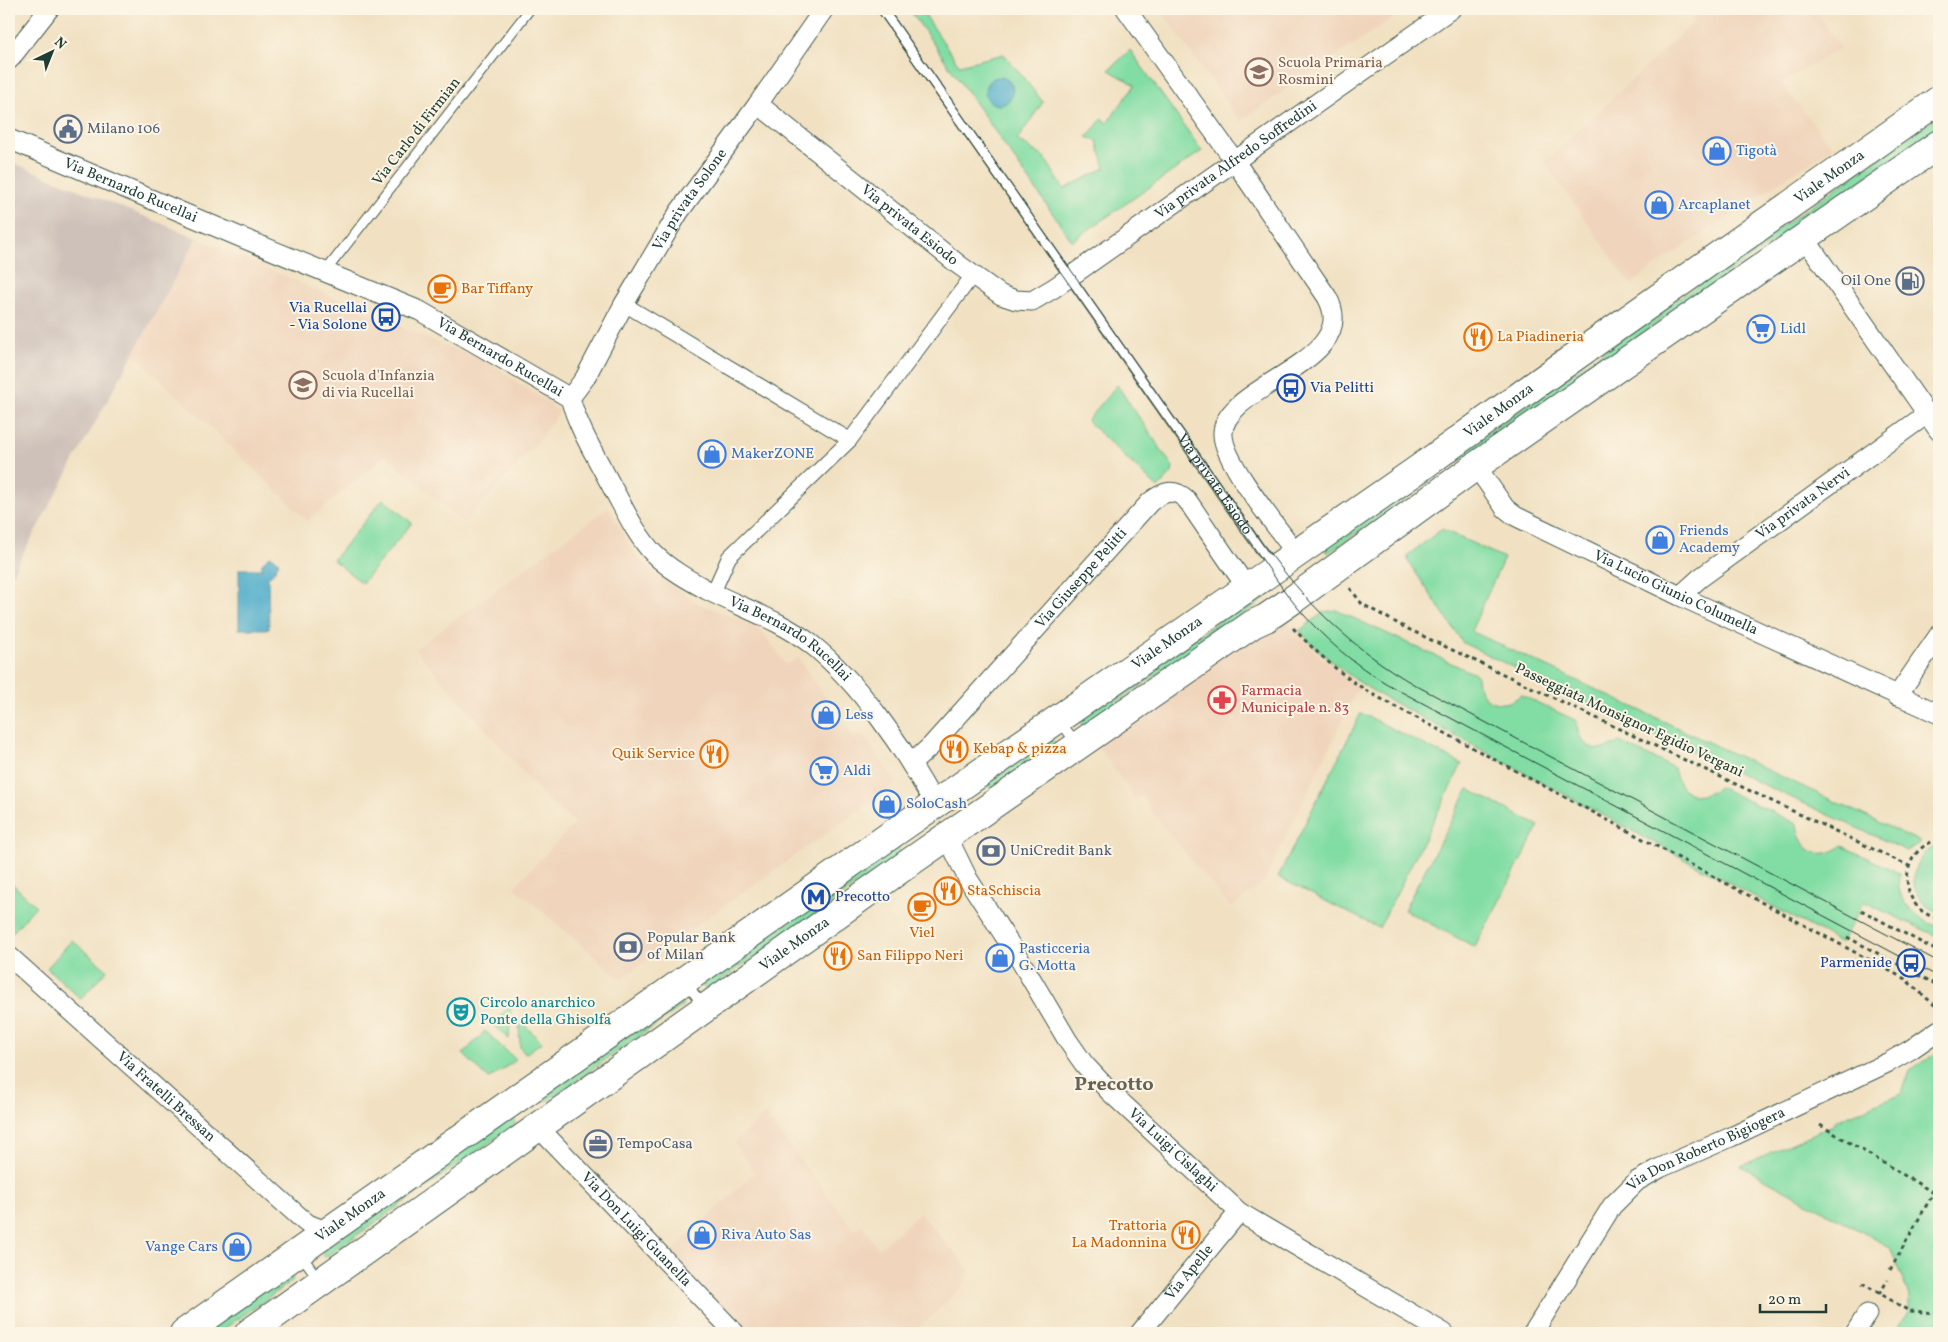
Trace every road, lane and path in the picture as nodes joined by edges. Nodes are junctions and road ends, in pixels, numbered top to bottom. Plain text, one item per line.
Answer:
1 (48, 9) edge
2 (530, 9) edge
3 (824, 9) edge
4 (882, 9) edge
5 (1126, 9) edge
6 (1451, 9) edge
7 (9, 60) edge
8 (1939, 100) edge
9 (758, 104) junction
10 (9, 139) edge
11 (1939, 144) edge
12 (1234, 160) junction
13 (1804, 237) junction
14 (325, 272) junction
15 (973, 275) junction
16 (1069, 276) junction
17 (624, 304) junction
18 (570, 398) junction
19 (1927, 414) junction
20 (1939, 431) edge
21 (850, 440) junction
22 (1476, 466) junction
23 (1296, 553) junction
24 (1274, 569) junction
25 (1317, 582) junction
26 (1348, 586) dead end
27 (1247, 588) junction
28 (713, 593) junction
29 (1680, 596) junction
30 (1290, 625) dead end
31 (1939, 635) edge
32 (1897, 696) junction
33 (1939, 714) edge
34 (1059, 720) junction
35 (1078, 746) junction
36 (911, 764) junction
37 (935, 804) junction
38 (947, 836) junction
39 (1939, 840) edge
40 (1909, 866) junction
41 (1861, 910) dead end
42 (1939, 919) edge
43 (1847, 937) dead end
44 (1939, 952) edge
45 (9, 956) edge
46 (684, 980) junction
47 (1939, 986) edge
48 (705, 1008) junction
49 (1939, 1010) edge
50 (1939, 1030) edge
51 (517, 1098) junction
52 (1820, 1125) dead end
53 (538, 1127) junction
54 (1939, 1183) edge
55 (1934, 1193) junction
56 (1939, 1196) edge
57 (1239, 1212) junction
58 (318, 1228) junction
59 (300, 1252) junction
60 (1890, 1270) dead end
61 (321, 1282) junction
62 (1862, 1283) dead end
63 (1939, 1313) edge
64 (1867, 1314) dead end
65 (184, 1333) edge
66 (249, 1333) edge
67 (736, 1333) edge
68 (1140, 1333) edge
69 (1444, 1333) edge
70 (1533, 1333) edge
71 (1855, 1333) edge

1 - 7 street
2 - 14 lane, Via Carlo di Firmian
3 - 9 street, Via privata Solone
4 - 16 lane, Via privata Esiodo
5 - 12 street
6 - 12 street, Via privata Alfredo Soffredini
8 - 23 main road, Viale Monza
9 - 15 street, Via privata Esiodo
9 - 17 street, Via privata Solone
10 - 14 street, Via Bernardo Rucellai
11 - 13 main road, Viale Monza
12 - 16 street, Via privata Alfredo Soffredini
12 - 23 street
13 - 19 street
13 - 22 main road, Viale Monza
14 - 18 street, Via Bernardo Rucellai
15 - 16 street, Via privata Esiodo
15 - 21 street
16 - 24 lane, Via privata Esiodo
17 - 18 street, Via privata Solone
17 - 21 street
18 - 28 street, Via Bernardo Rucellai
19 - 20 street
19 - 29 street, Via privata Nervi
21 - 28 street
22 - 25 main road, Viale Monza
22 - 29 street, Via Lucio Giunio Columella
23 - 24 main road, Viale Monza
23 - 25 main road
24 - 27 main road, Viale Monza
25 - 35 main road, Viale Monza
26 - 40 path, Passeggiata Monsignor Egidio Vergani
27 - 34 main road, Viale Monza
27 - 36 street, Via Giuseppe Pelitti
28 - 36 street, Via Bernardo Rucellai
29 - 32 street, Via Lucio Giunio Columella
30 - 49 path
31 - 32 street
32 - 33 street, Via Lucio Giunio Columella
34 - 35 lane
34 - 37 main road, Viale Monza
35 - 38 main road, Viale Monza
36 - 37 street, Via Bernardo Rucellai
37 - 38 main road
37 - 46 main road, Viale Monza
38 - 48 main road, Viale Monza
38 - 57 street, Via Luigi Cislaghi
39 - 40 path
40 - 42 path
41 - 44 path
43 - 47 path
45 - 58 street, Via Fratelli Bressan
46 - 48 lane
46 - 51 main road, Viale Monza
48 - 53 main road, Viale Monza
50 - 70 street, Via Don Roberto Bigiogera
51 - 53 main road
51 - 58 main road, Viale Monza
52 - 55 path
53 - 61 main road, Viale Monza
53 - 67 street, Via Don Luigi Guanella
54 - 55 path
55 - 56 path
55 - 60 path
57 - 68 street, Via Apelle
57 - 69 street, Via Luigi Cislaghi
58 - 59 main road, Viale Monza
59 - 61 lane
59 - 65 main road, Viale Monza
61 - 66 main road, Viale Monza
62 - 63 path
64 - 71 street

